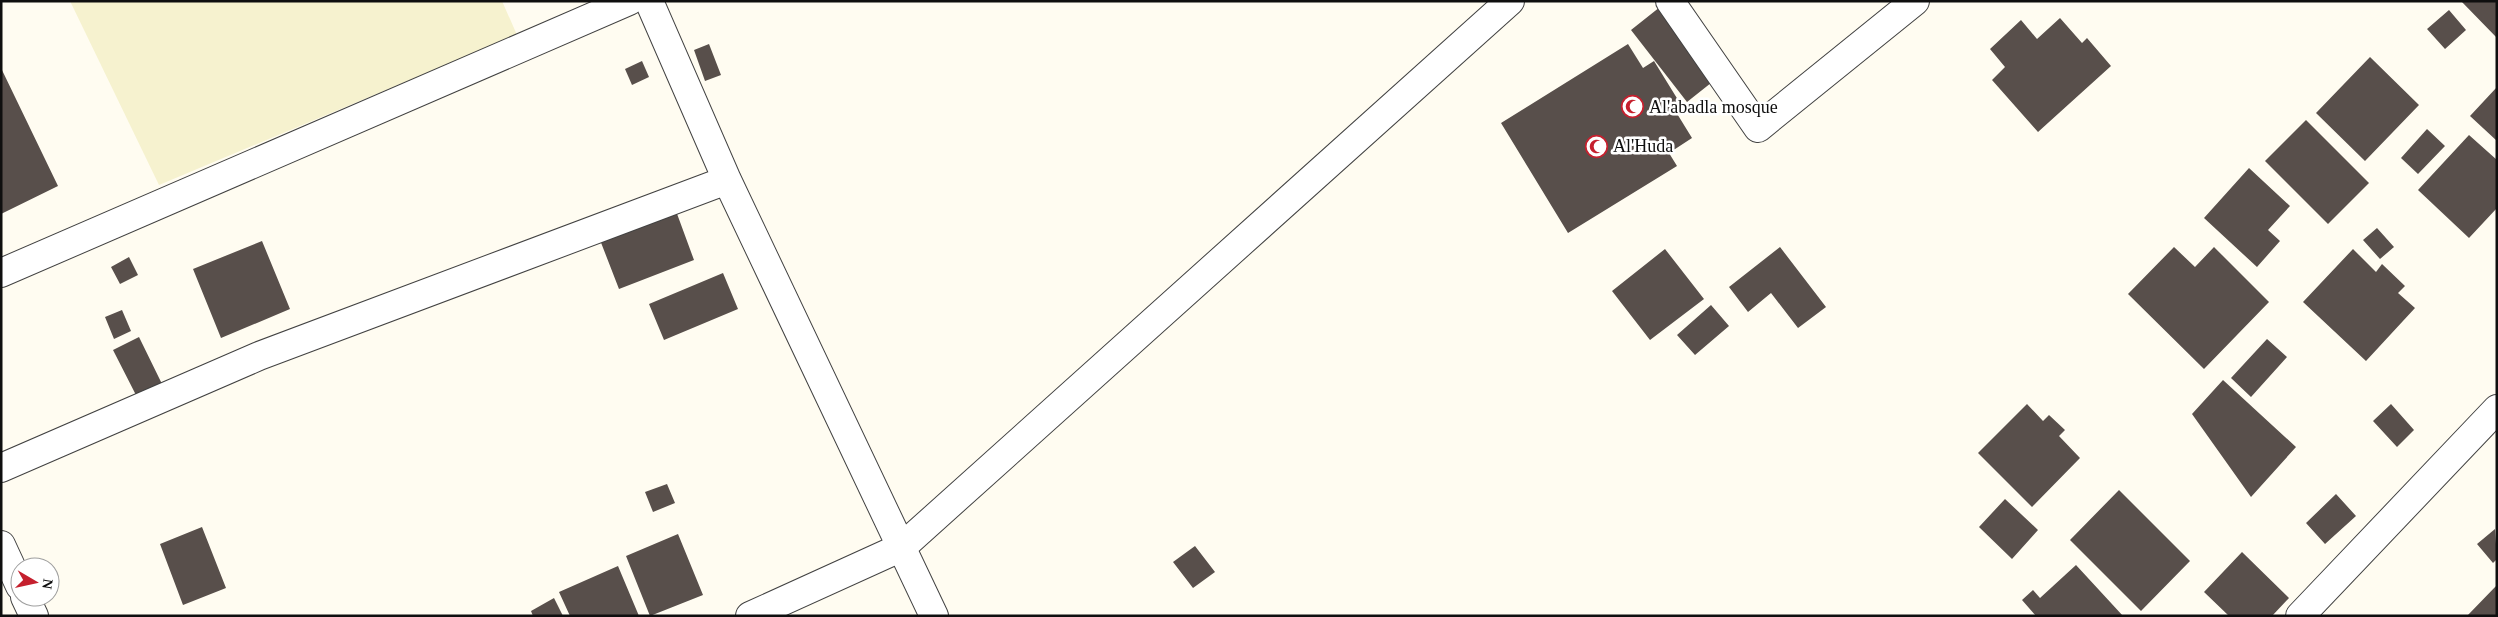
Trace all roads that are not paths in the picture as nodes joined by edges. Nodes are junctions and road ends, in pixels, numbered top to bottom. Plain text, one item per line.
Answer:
1 (629, 1) edge
2 (649, 1) edge
3 (1510, 1) edge
4 (1670, 1) edge
5 (1915, 1) edge
6 (728, 180) junction
7 (1, 273) edge
8 (2497, 409) edge
9 (1, 468) edge
10 (1, 545) edge
11 (902, 547) junction
12 (10, 564) edge
13 (750, 616) edge
14 (934, 616) edge
15 (2300, 616) edge

1 - 7 street
2 - 6 street
3 - 11 street
4 - 5 street
6 - 9 street
6 - 11 street
8 - 15 street
10 - 12 street
11 - 13 street
11 - 14 street

